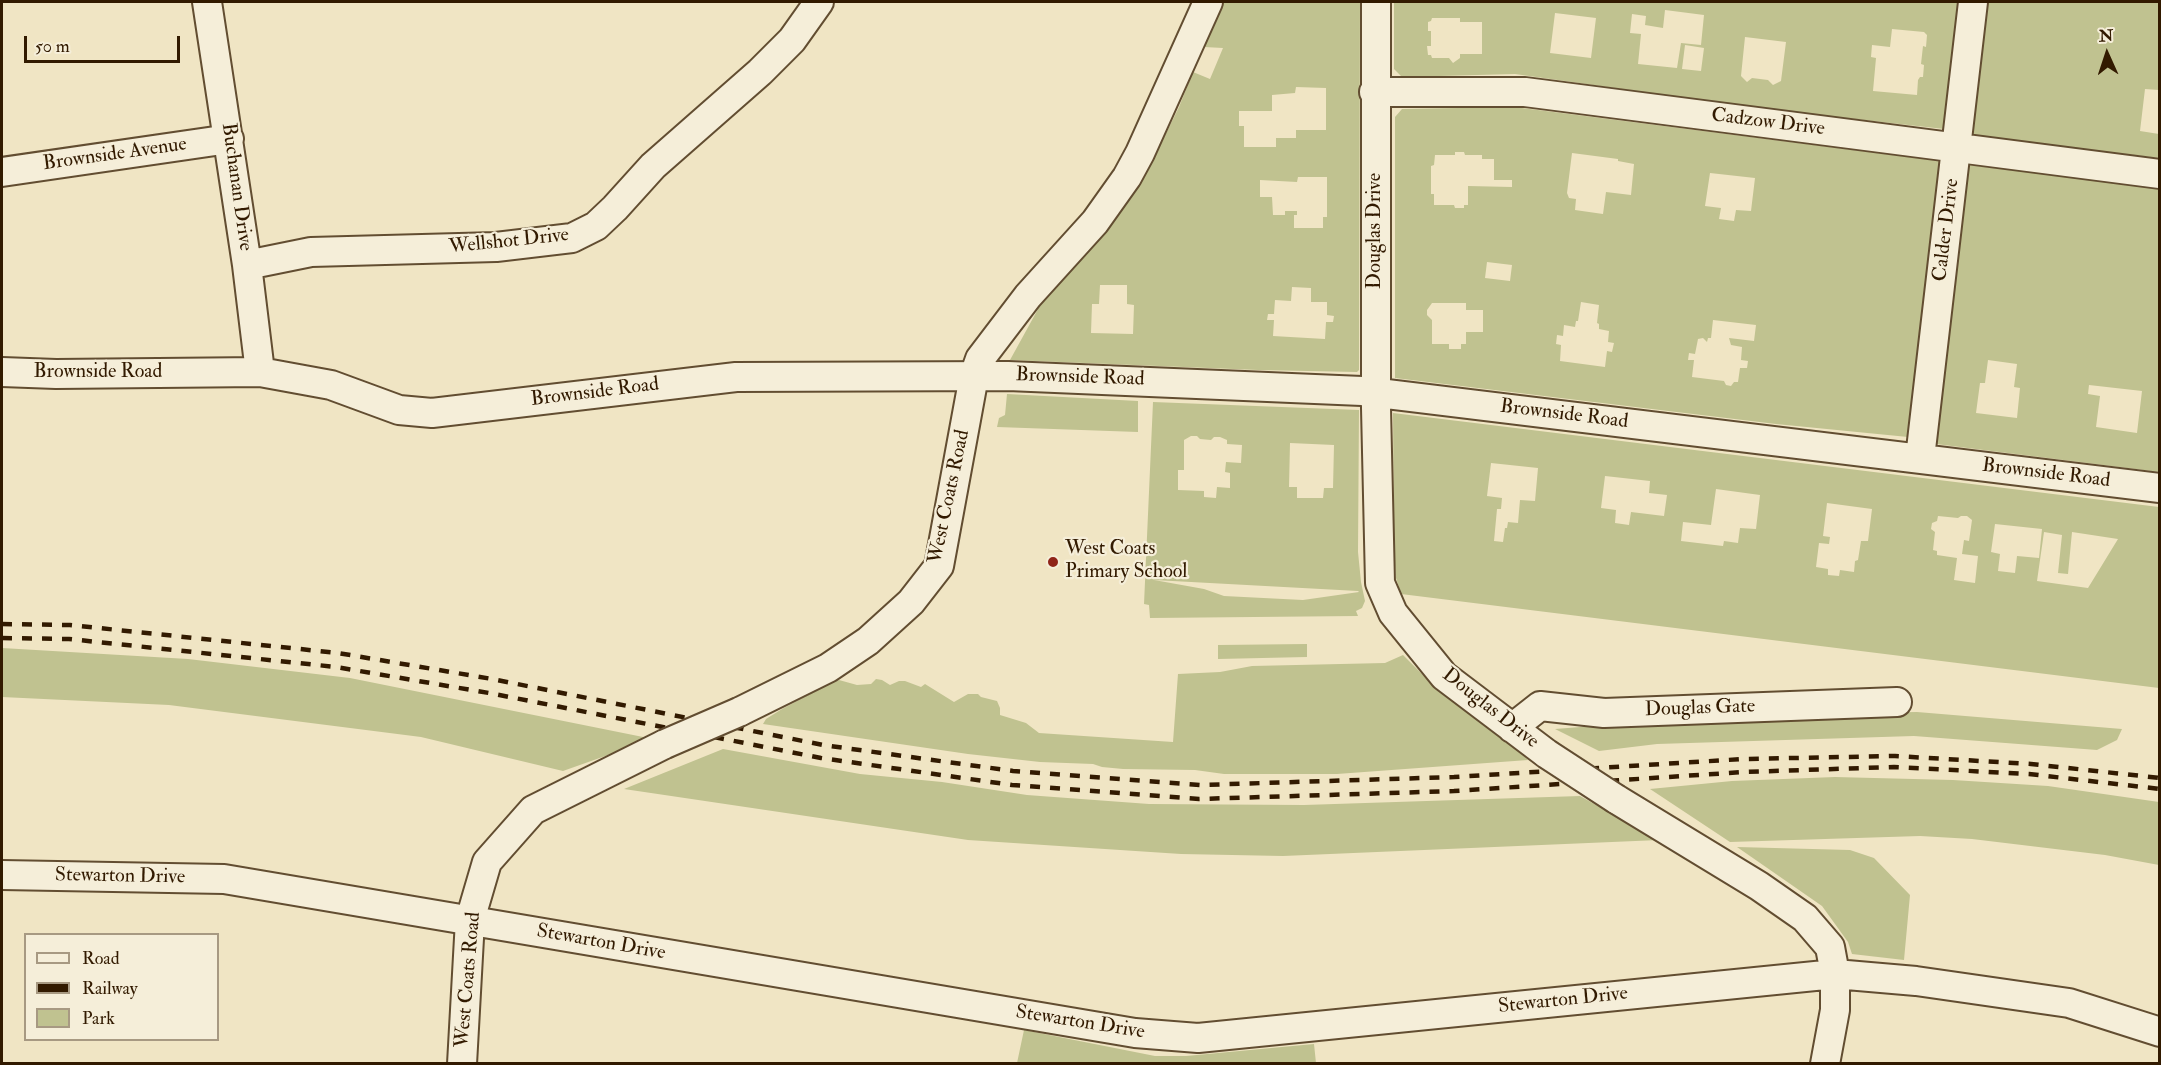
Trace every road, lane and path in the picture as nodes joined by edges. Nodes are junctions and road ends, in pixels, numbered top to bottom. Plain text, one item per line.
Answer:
1 (207, 2) edge
2 (1208, 2) edge
3 (1376, 2) edge
4 (1973, 2) edge
5 (807, 6) edge
6 (1374, 92) junction
7 (229, 139) junction
8 (1956, 147) junction
9 (2, 172) edge
10 (2160, 174) edge
11 (247, 265) junction
12 (2, 372) edge
13 (260, 372) junction
14 (974, 376) junction
15 (1377, 392) junction
16 (1920, 458) junction
17 (2160, 488) edge
18 (1897, 702) dead end
19 (1512, 728) junction
20 (2, 875) edge
21 (470, 920) junction
22 (1835, 974) junction
23 (2160, 1032) edge
24 (462, 1064) edge
25 (1825, 1064) edge

1 - 7 street, Buchanan Drive
2 - 14 street, West Coats Road
3 - 6 street, Douglas Drive
4 - 8 street, Calder Drive
5 - 11 street, Wellshot Drive
6 - 8 street, Cadzow Drive
6 - 15 street, Douglas Drive
7 - 9 street, Brownside Avenue
7 - 11 street, Buchanan Drive
8 - 10 street, Cadzow Drive
8 - 16 street, Calder Drive
11 - 13 street, Buchanan Drive
12 - 13 street, Brownside Road
13 - 14 street, Brownside Road
14 - 15 street, Brownside Road
14 - 21 street, West Coats Road, bridge
15 - 16 street, Brownside Road
15 - 19 street, Douglas Drive
16 - 17 street, Brownside Road
18 - 19 street, Douglas Gate
19 - 22 street, Douglas Drive, bridge
20 - 21 street, Stewarton Drive
21 - 22 street, Stewarton Drive
21 - 24 street, West Coats Road
22 - 23 street, Stewarton Drive
22 - 25 street, Douglas Drive

